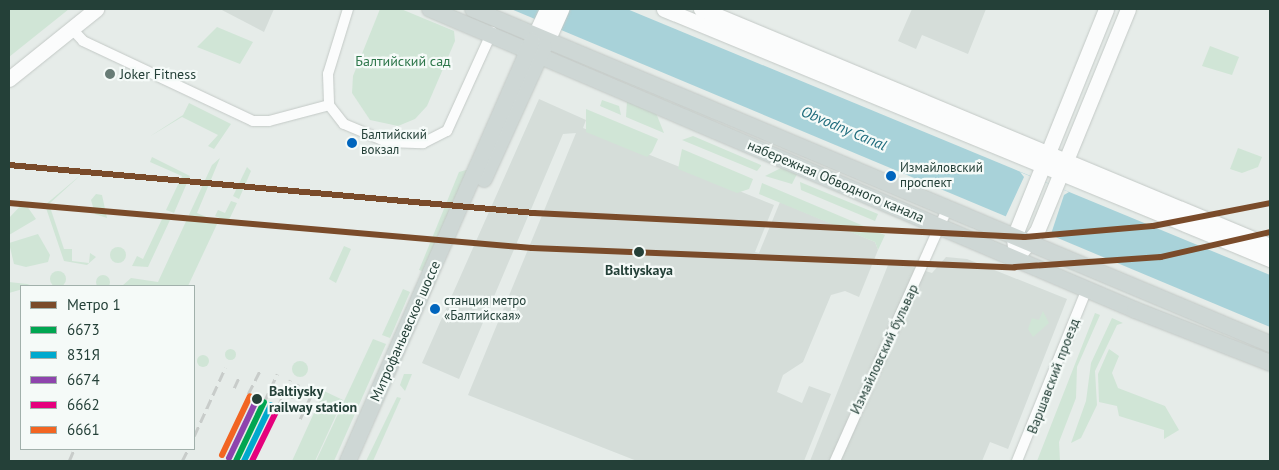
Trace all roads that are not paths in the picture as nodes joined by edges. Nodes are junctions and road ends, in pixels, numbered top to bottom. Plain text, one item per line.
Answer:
1 (96, 9) edge
2 (348, 9) edge
3 (430, 9) edge
4 (473, 9) edge
5 (561, 9) edge
6 (664, 9) edge
7 (701, 9) edge
8 (1106, 9) edge
9 (1128, 9) edge
10 (497, 19) junction
11 (545, 27) edge
12 (72, 29) junction
13 (490, 35) junction
14 (534, 54) junction
15 (9, 79) edge
16 (329, 105) junction
17 (1043, 166) junction
18 (1061, 173) junction
19 (947, 210) junction
20 (940, 225) junction
21 (1017, 231) junction
22 (1034, 238) junction
23 (1270, 246) edge
24 (1016, 258) junction
25 (1270, 259) edge
26 (1087, 289) junction
27 (1270, 344) edge
28 (1270, 362) edge
29 (348, 461) edge
30 (359, 461) edge
31 (835, 461) edge
32 (1017, 461) edge

1 - 12 main road
2 - 16 street
3 - 13 main road, набережная Обводного канала
4 - 10 main road, набережная Обводного канала
5 - 11 main road
6 - 17 main road
7 - 17 main road
8 - 17 main road
9 - 18 main road
10 - 11 main road, набережная Обводного канала
10 - 13 street
11 - 14 main road, Митрофаньевское шоссе
11 - 19 main road, набережная Обводного канала
12 - 15 main road
12 - 16 street
13 - 14 main road, набережная Обводного канала
13 - 16 street
14 - 20 main road, набережная Обводного канала
14 - 29 main road, Митрофаньевское шоссе
14 - 30 main road, Митрофаньевское шоссе
17 - 18 main road
17 - 21 main road
18 - 22 main road
18 - 23 main road
18 - 25 main road
19 - 20 street, Измайловский бульвар
19 - 21 main road, набережная Обводного канала
20 - 24 main road, набережная Обводного канала
20 - 31 street, Измайловский бульвар
21 - 22 main road, набережная Обводного канала
21 - 24 main road
22 - 24 main road
22 - 27 main road, набережная Обводного канала
24 - 26 main road, набережная Обводного канала
26 - 28 main road, набережная Обводного канала
26 - 32 street, Варшавский проезд

